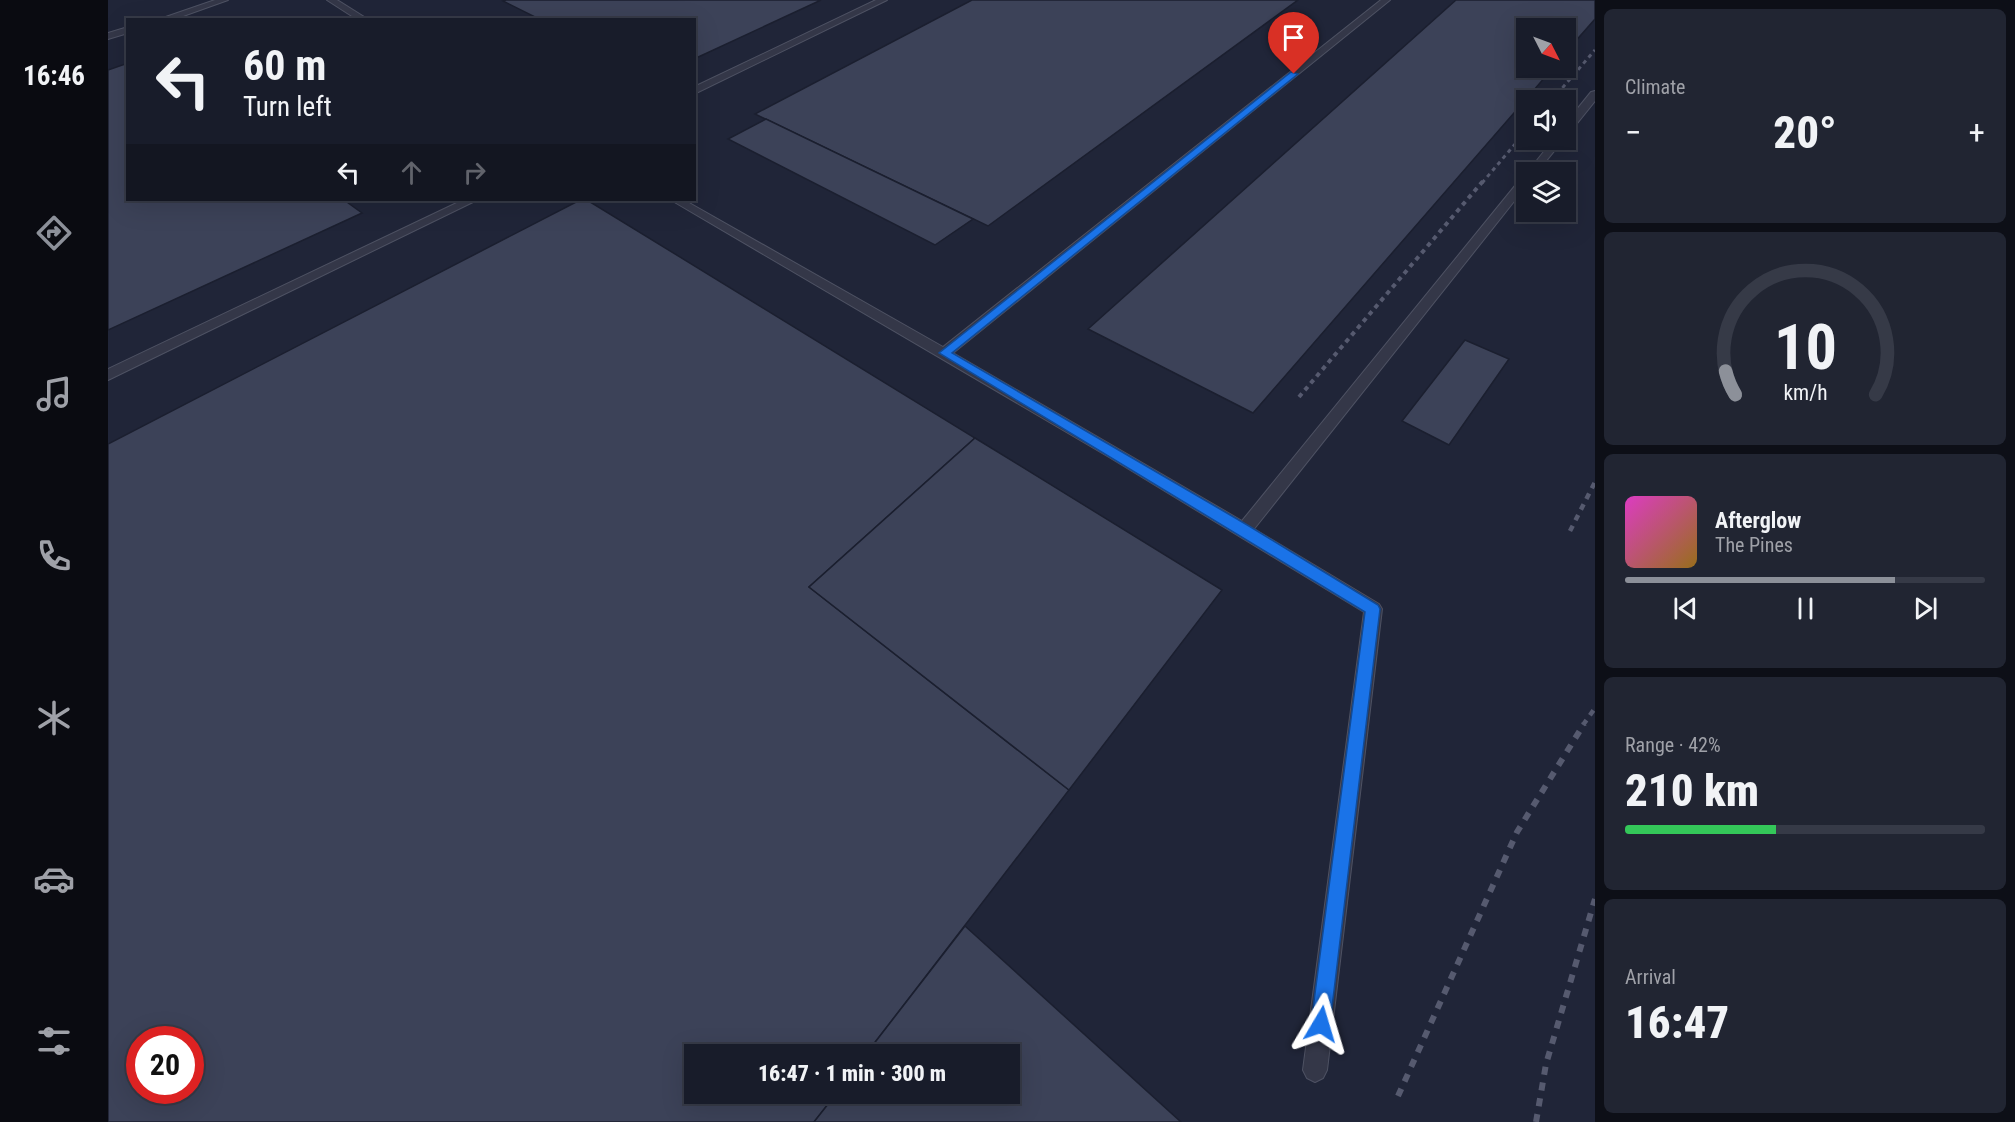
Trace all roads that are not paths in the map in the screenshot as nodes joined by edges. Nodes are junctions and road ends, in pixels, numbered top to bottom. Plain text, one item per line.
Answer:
1 (224, 0) edge
2 (331, 0) edge
3 (883, 0) edge
4 (1386, 0) edge
5 (167, 18) edge
6 (362, 18) edge
7 (126, 31) edge
8 (108, 36) edge
9 (696, 90) edge
10 (1595, 94) edge
11 (1576, 118) edge
12 (1550, 150) edge
13 (1540, 162) edge
14 (1516, 192) edge
15 (469, 201) edge
16 (679, 201) edge
17 (944, 353) junction
18 (108, 375) edge
19 (1244, 530) junction
20 (1315, 1070) dead end

1 - 5 lane
2 - 6 lane
3 - 9 lane
4 - 17 lane
7 - 8 lane
10 - 11 lane
12 - 13 lane
14 - 19 lane
15 - 18 lane
16 - 17 lane
17 - 19 lane
19 - 20 lane

